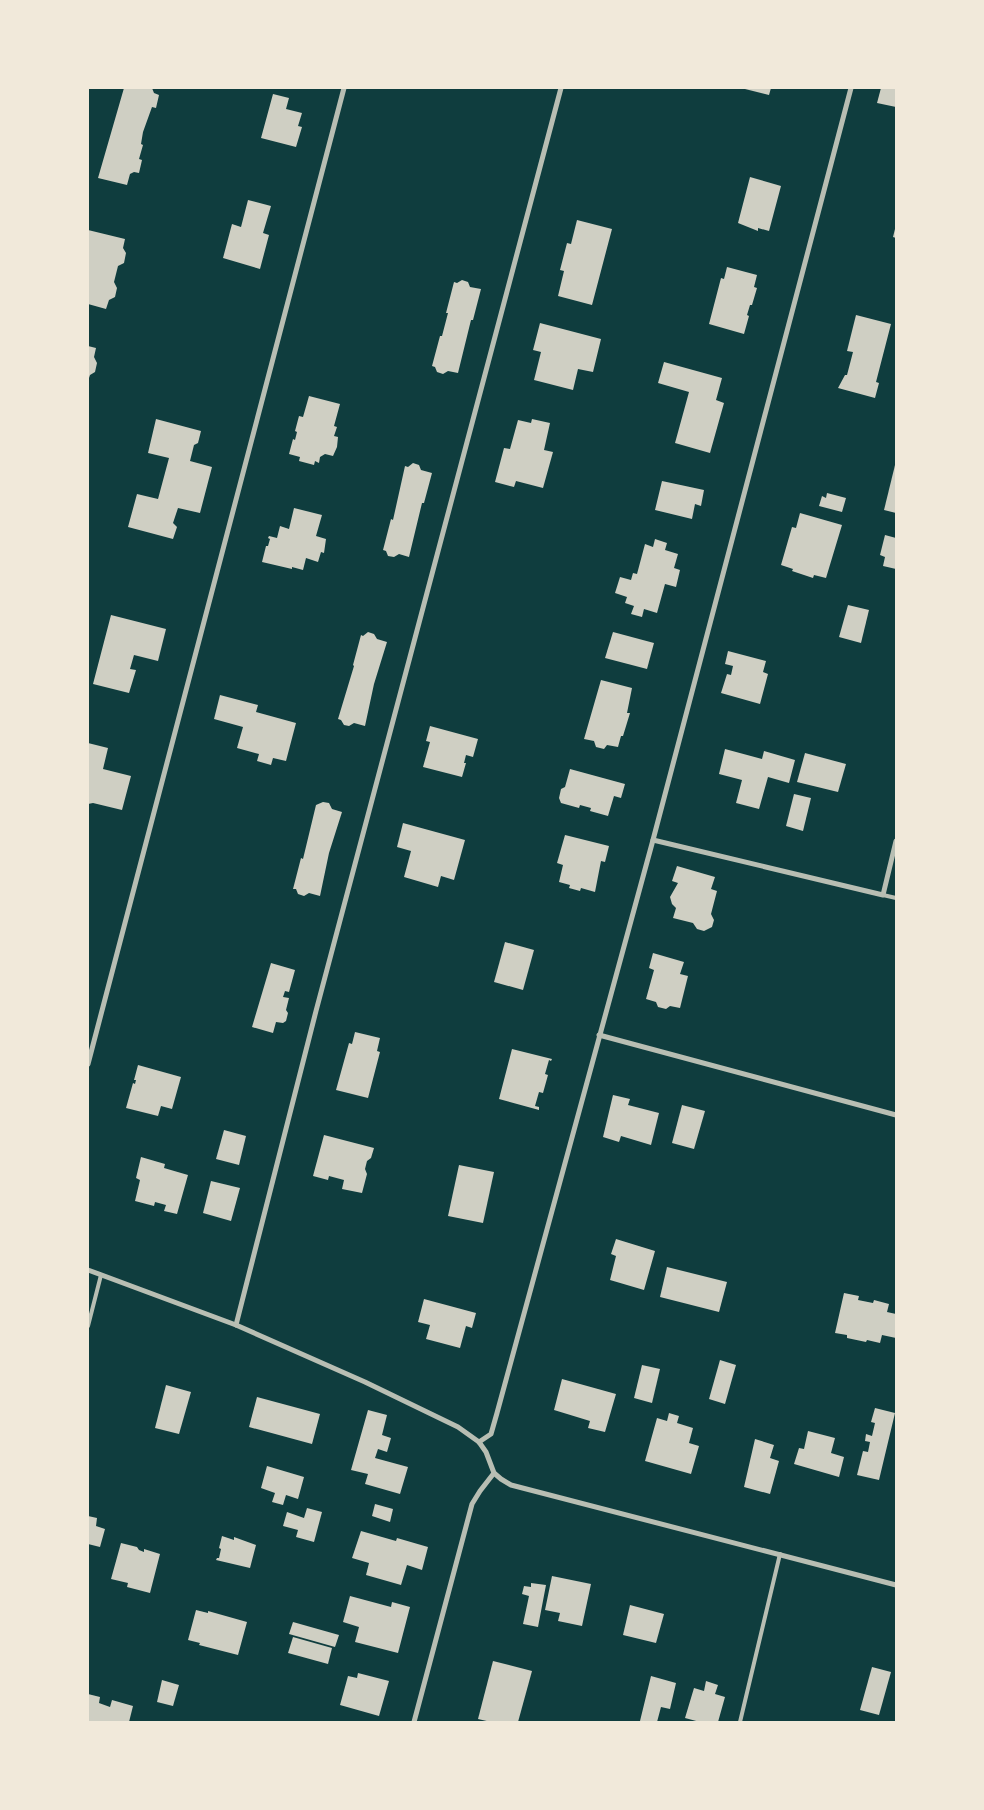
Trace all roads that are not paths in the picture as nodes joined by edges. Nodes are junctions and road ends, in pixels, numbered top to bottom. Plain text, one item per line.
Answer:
1 (344, 88) edge
2 (561, 88) edge
3 (851, 88) edge
4 (653, 840) junction
5 (896, 841) edge
6 (883, 895) junction
7 (896, 898) edge
8 (599, 1036) junction
9 (88, 1064) edge
10 (896, 1116) edge
11 (88, 1270) edge
12 (101, 1275) junction
13 (236, 1325) junction
14 (88, 1326) edge
15 (479, 1442) junction
16 (494, 1473) junction
17 (780, 1554) junction
18 (896, 1585) edge
19 (414, 1722) edge
20 (740, 1722) edge

1 - 9 street
2 - 13 street
3 - 4 street
4 - 6 street
4 - 8 street
5 - 6 street
6 - 7 lane
8 - 10 street
8 - 15 street
11 - 12 street
12 - 13 street
12 - 14 lane
13 - 15 street
15 - 16 street
16 - 17 street
16 - 19 street
17 - 18 street
17 - 20 lane

